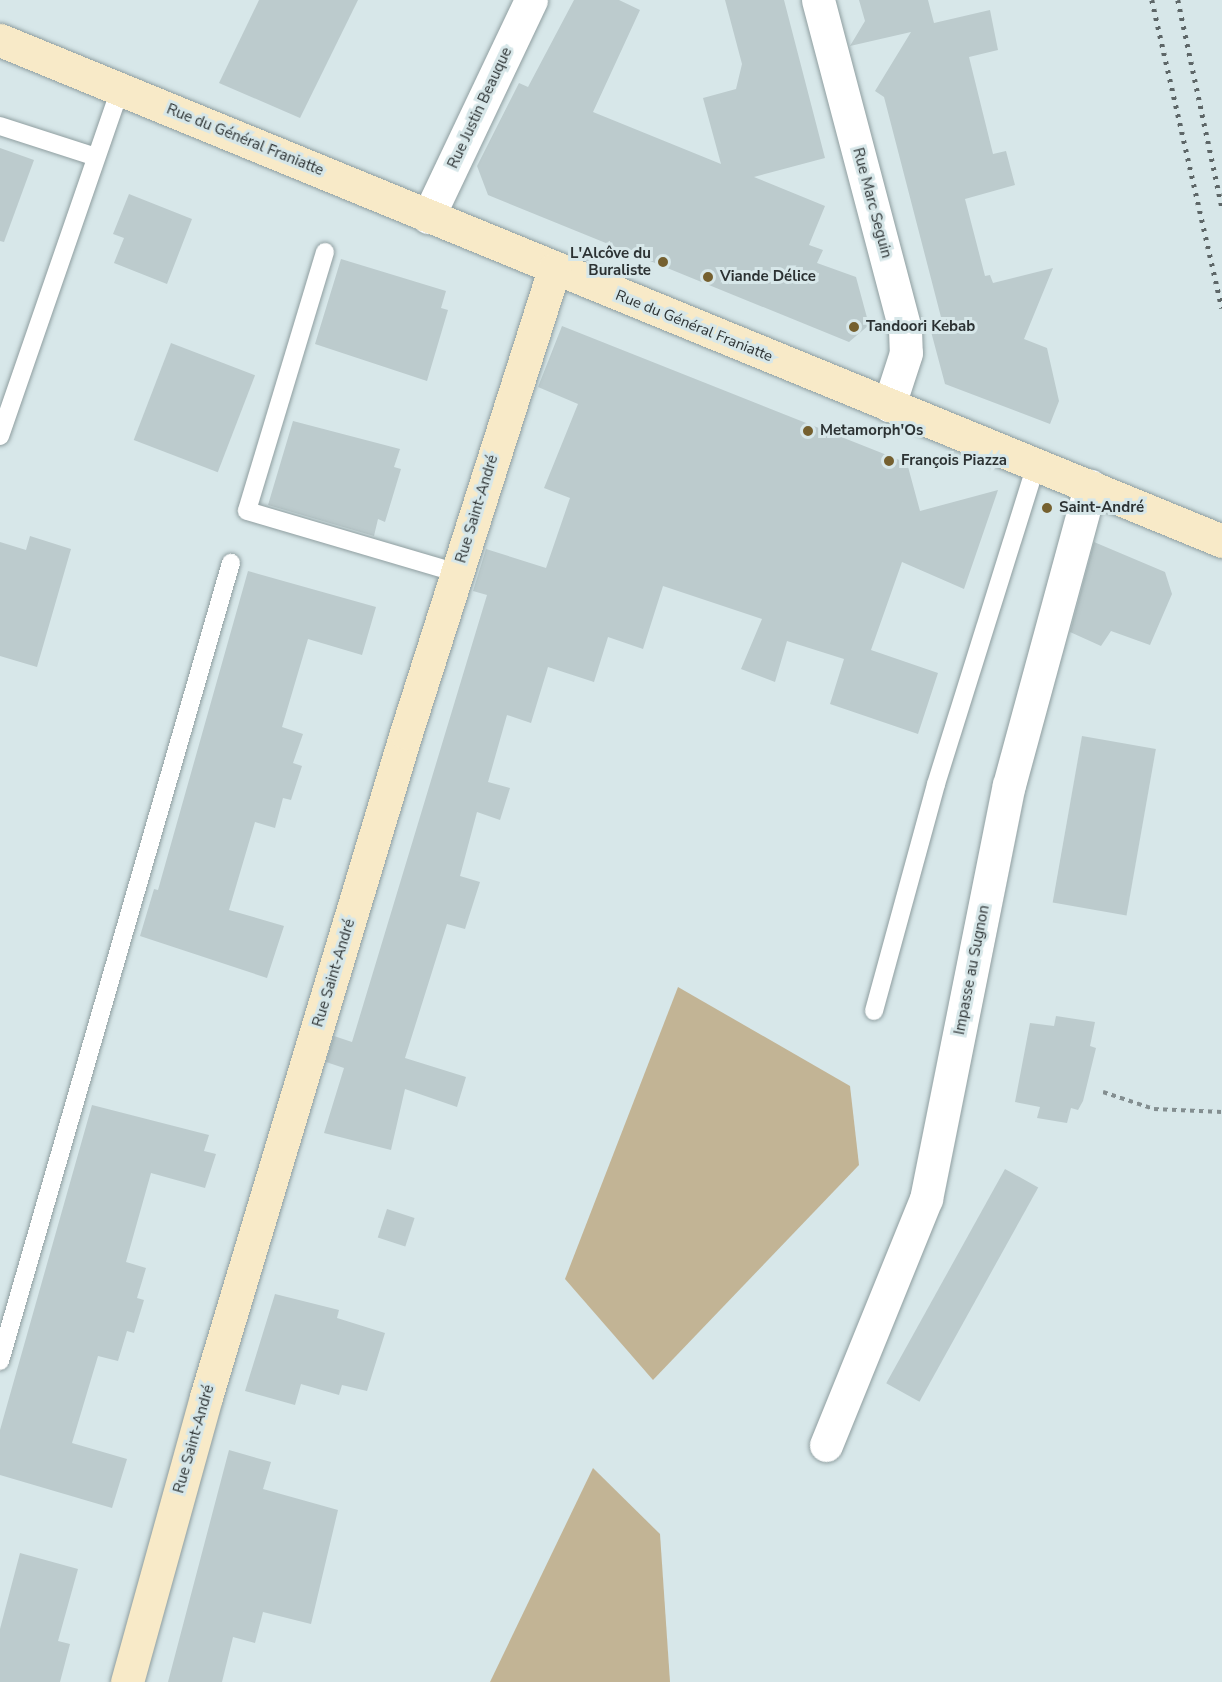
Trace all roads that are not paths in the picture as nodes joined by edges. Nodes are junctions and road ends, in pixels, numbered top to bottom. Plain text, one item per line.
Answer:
1 (531, 0) edge
2 (818, 0) edge
3 (0, 40) edge
4 (120, 89) junction
5 (0, 126) edge
6 (96, 157) junction
7 (428, 217) junction
8 (325, 252) dead end
9 (554, 269) junction
10 (889, 405) junction
11 (0, 436) edge
12 (1036, 464) junction
13 (1090, 486) junction
14 (1222, 541) edge
15 (231, 563) dead end
16 (457, 573) junction
17 (874, 1011) dead end
18 (0, 1361) edge
19 (826, 1445) dead end
20 (127, 1682) edge

1 - 7 street, Rue Justin Beauque
2 - 10 street, Rue Marc Seguin
3 - 4 street, Rue du Général Franiatte
4 - 6 lane
4 - 7 street, Rue du Général Franiatte
5 - 6 lane
6 - 11 lane
7 - 9 street, Rue du Général Franiatte
8 - 16 lane
9 - 10 street, Rue du Général Franiatte
9 - 16 street, Rue Saint-André
10 - 12 street, Rue du Général Franiatte
12 - 13 street, Rue du Général Franiatte
12 - 17 lane
13 - 14 street, Rue du Général Franiatte
13 - 19 street, Impasse au Sugnon
15 - 18 lane
16 - 20 street, Rue Saint-André

